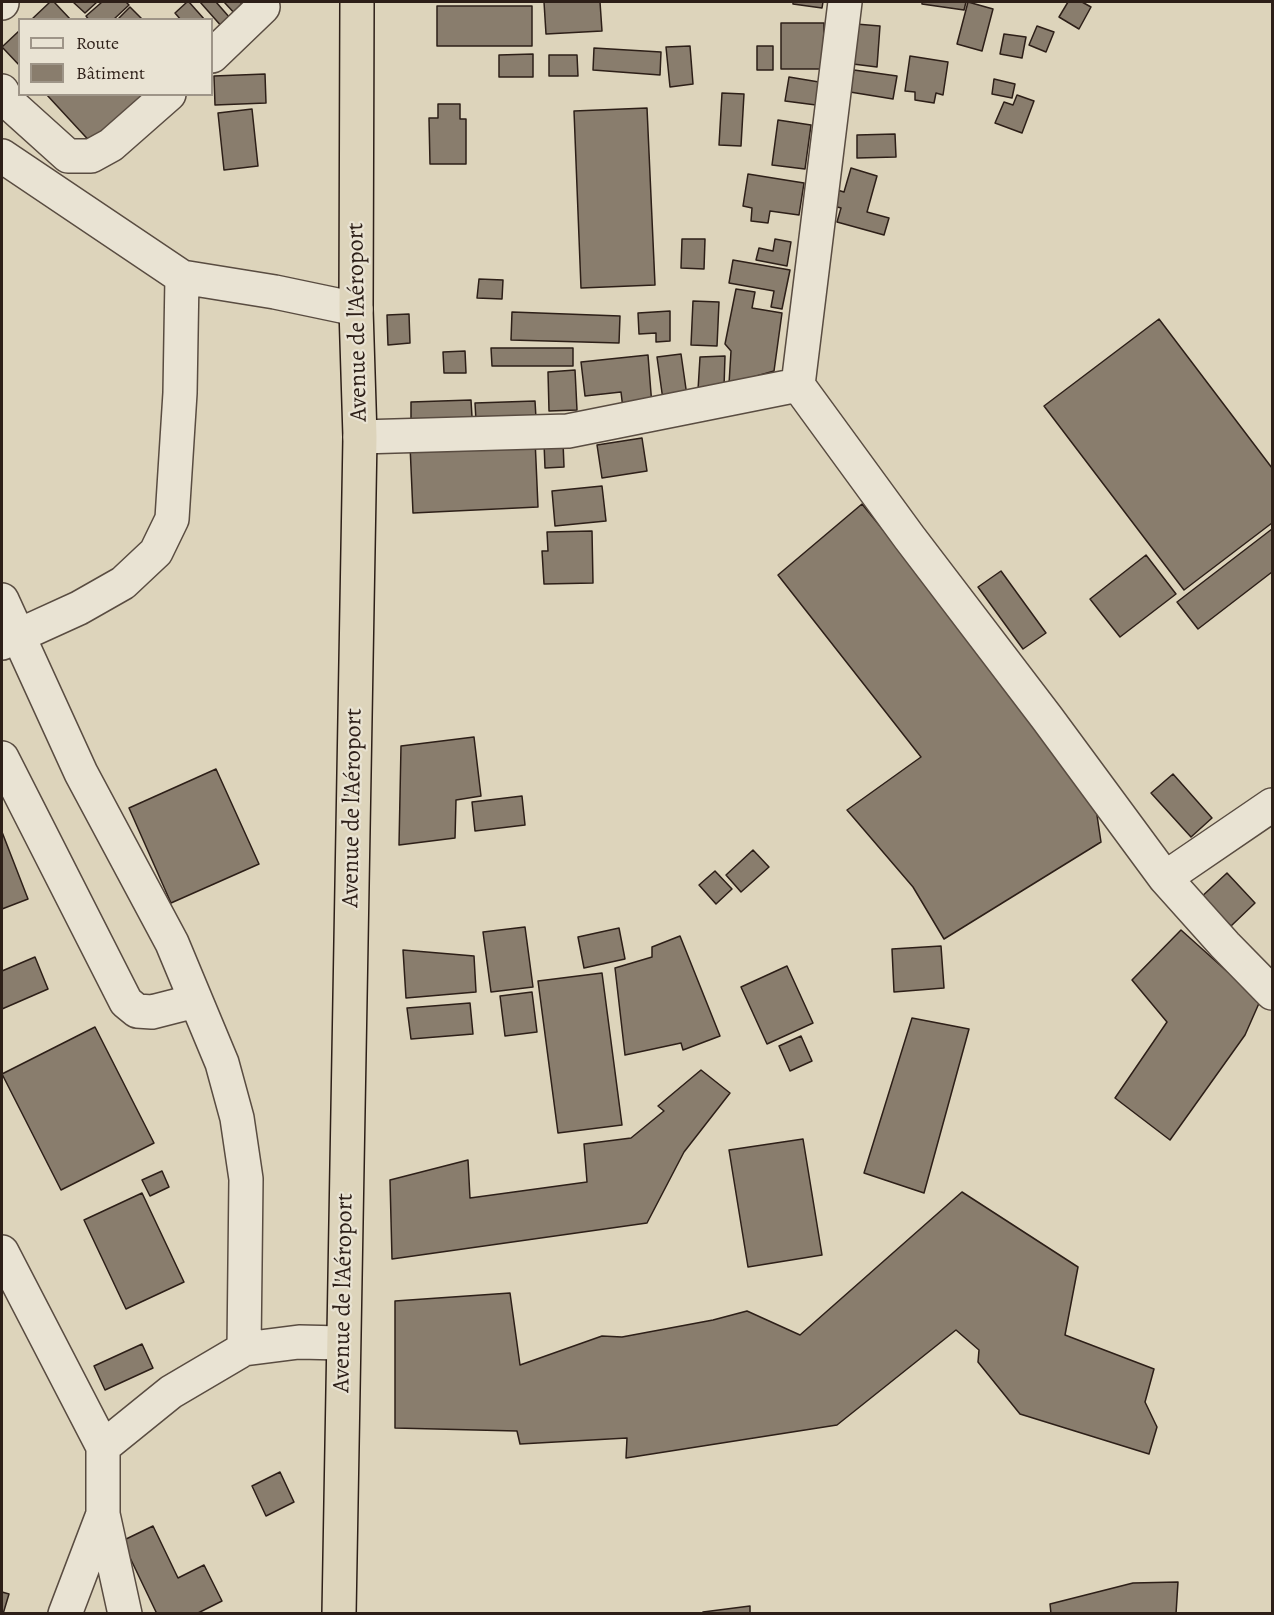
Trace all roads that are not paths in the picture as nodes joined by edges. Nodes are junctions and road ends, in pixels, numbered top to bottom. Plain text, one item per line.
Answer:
1 (357, 2) edge
2 (845, 2) edge
3 (263, 7) dead end
4 (213, 55) edge
5 (2, 91) edge
6 (167, 96) edge
7 (2, 156) edge
8 (182, 277) junction
9 (356, 309) junction
10 (798, 385) junction
11 (360, 437) junction
12 (2, 600) edge
13 (10, 638) edge
14 (2, 758) edge
15 (1272, 805) edge
16 (1165, 878) junction
17 (1272, 993) edge
18 (195, 1001) junction
19 (2, 1252) edge
20 (342, 1343) junction
21 (244, 1349) junction
22 (103, 1447) junction
23 (103, 1514) junction
24 (66, 1614) edge
25 (125, 1614) edge
26 (339, 1614) edge

1 - 9 highway, Avenue de l'Aéroport
2 - 10 street
3 - 4 street
5 - 6 street
7 - 8 street
8 - 9 street
8 - 13 street
9 - 11 highway, Avenue de l'Aéroport
10 - 11 street
10 - 16 street
11 - 20 highway, Avenue de l'Aéroport
12 - 13 street
13 - 18 street
14 - 18 street
15 - 16 street
16 - 17 street
18 - 21 street
19 - 22 street
20 - 21 street
20 - 26 highway, Avenue de l'Aéroport
21 - 22 street
22 - 23 street
23 - 24 street
23 - 25 street

